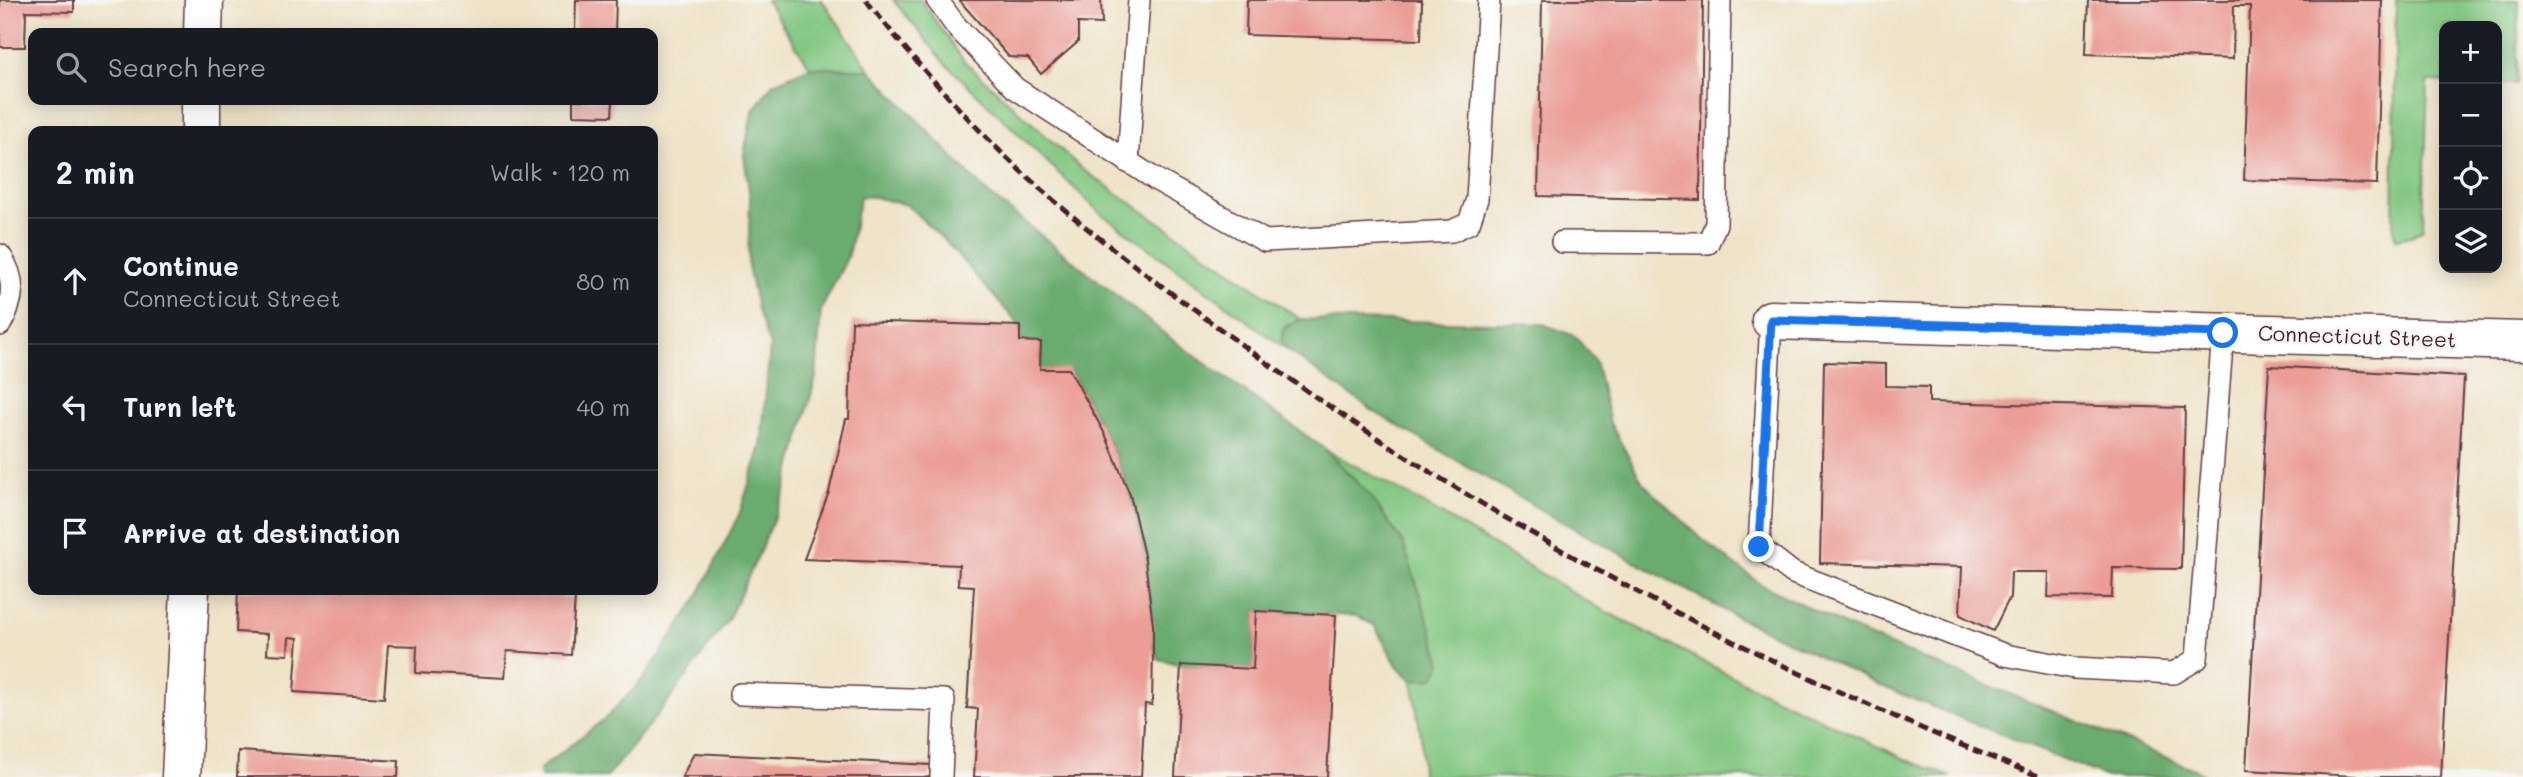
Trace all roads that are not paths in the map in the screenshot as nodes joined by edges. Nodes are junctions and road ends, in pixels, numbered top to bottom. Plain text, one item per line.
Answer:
1 (204, 0) edge
2 (937, 0) edge
3 (1139, 0) edge
4 (1489, 0) edge
5 (1720, 0) edge
6 (203, 28) edge
7 (201, 105) edge
8 (201, 126) edge
9 (1128, 162) junction
10 (1562, 242) dead end
11 (0, 255) edge
12 (23, 283) edge
13 (1771, 320) joint
14 (0, 325) edge
15 (2223, 333) junction
16 (2523, 341) edge
17 (190, 595) edge
18 (740, 694) dead end
19 (181, 777) edge
20 (941, 777) edge

1 - 6 street
2 - 9 lane
3 - 9 lane
4 - 9 lane
5 - 10 lane
7 - 8 street
11 - 12 lane
12 - 14 lane
13 - 15 street, Connecticut Street
13 - 15 lane
15 - 16 street, Connecticut Street
17 - 19 street
18 - 20 lane

